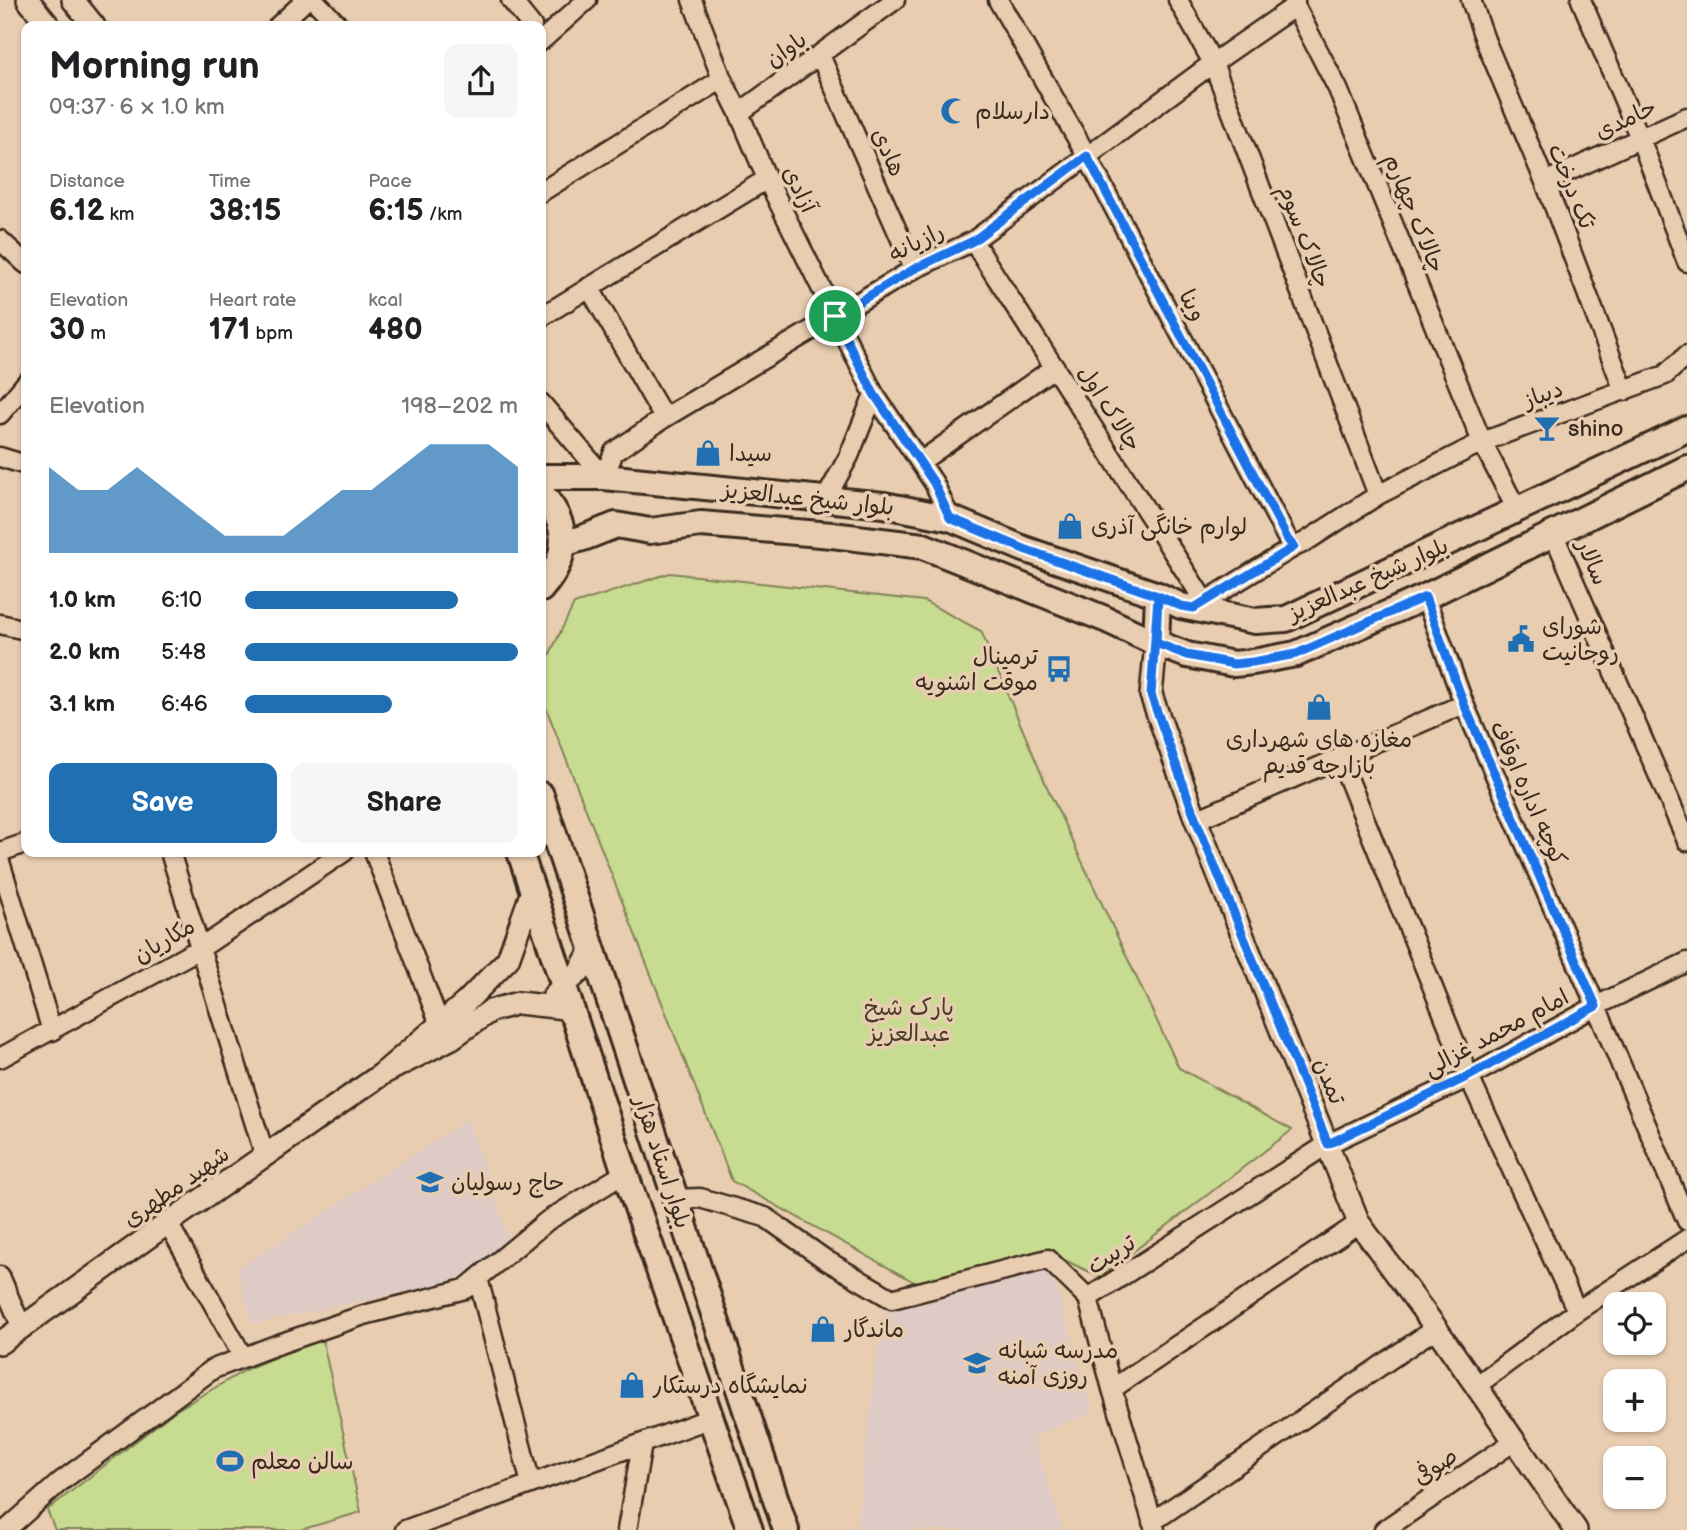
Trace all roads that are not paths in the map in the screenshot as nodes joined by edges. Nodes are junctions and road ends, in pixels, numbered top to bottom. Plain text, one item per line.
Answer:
1 (28, 0) edge
2 (73, 0) edge
3 (306, 0) edge
4 (314, 0) edge
5 (510, 0) edge
6 (587, 0) edge
7 (692, 0) edge
8 (895, 0) edge
9 (998, 0) edge
10 (1178, 0) edge
11 (1471, 0) edge
12 (1581, 0) edge
13 (1295, 3) edge
14 (45, 21) edge
15 (90, 21) edge
16 (283, 21) edge
17 (334, 21) edge
18 (527, 21) edge
19 (546, 31) edge
20 (820, 55) junction
21 (1213, 63) junction
22 (722, 79) junction
23 (739, 113) junction
24 (1687, 117) edge
25 (1640, 138) junction
26 (1087, 156) junction
27 (767, 179) junction
28 (1545, 182) junction
29 (546, 189) edge
30 (0, 240) edge
31 (973, 241) junction
32 (21, 259) edge
33 (1687, 262) edge
34 (914, 269) junction
35 (589, 287) junction
36 (546, 314) edge
37 (835, 316) junction
38 (1687, 355) edge
39 (1055, 367) junction
40 (21, 389) edge
41 (1624, 391) junction
42 (874, 394) junction
43 (546, 408) edge
44 (0, 414) edge
45 (664, 418) junction
46 (1687, 429) edge
47 (1482, 442) junction
48 (0, 457) edge
49 (920, 462) junction
50 (21, 463) edge
51 (1687, 469) edge
52 (546, 477) edge
53 (604, 477) junction
54 (1378, 495) junction
55 (546, 499) edge
56 (825, 499) junction
57 (1517, 510) junction
58 (950, 518) junction
59 (1554, 535) junction
60 (563, 544) junction
61 (1294, 547) junction
62 (546, 583) edge
63 (1158, 596) junction
64 (1425, 597) junction
65 (1199, 605) junction
66 (0, 624) edge
67 (21, 629) edge
68 (1156, 643) junction
69 (1464, 704) junction
70 (1340, 758) junction
71 (546, 810) edge
72 (1196, 820) junction
73 (1687, 841) edge
74 (21, 845) edge
75 (0, 852) edge
76 (172, 857) edge
77 (337, 857) edge
78 (376, 857) edge
79 (522, 857) edge
80 (0, 862) edge
81 (568, 878) junction
82 (533, 891) junction
83 (201, 948) junction
84 (592, 949) junction
85 (1687, 962) edge
86 (564, 986) junction
87 (517, 1003) junction
88 (1596, 1006) junction
89 (574, 1020) junction
90 (440, 1025) junction
91 (52, 1031) junction
92 (0, 1058) edge
93 (382, 1074) junction
94 (1469, 1076) junction
95 (1328, 1144) junction
96 (265, 1156) junction
97 (662, 1160) junction
98 (625, 1173) junction
99 (675, 1199) junction
100 (1687, 1222) edge
101 (168, 1223) junction
102 (1359, 1223) junction
103 (1687, 1239) edge
104 (0, 1276) edge
105 (478, 1278) junction
106 (1088, 1298) junction
107 (1577, 1311) junction
108 (22, 1328) junction
109 (1436, 1328) junction
110 (0, 1343) edge
111 (243, 1357) junction
112 (1476, 1386) junction
113 (1112, 1389) junction
114 (711, 1418) junction
115 (1513, 1442) junction
116 (642, 1444) junction
117 (531, 1484) junction
118 (1153, 1526) edge
119 (425, 1527) edge
120 (6, 1530) edge
121 (405, 1530) edge
122 (627, 1530) edge
123 (750, 1530) edge
124 (786, 1530) edge
125 (1384, 1530) edge
126 (1576, 1530) edge

1 - 14 street
2 - 15 street
3 - 16 street
4 - 17 street
5 - 18 street
6 - 19 street
7 - 22 street, آزادی
8 - 20 street, باوان
9 - 26 street, وینا
10 - 21 street, چالاک سوم
11 - 28 street, تک درخت
12 - 25 street
13 - 21 street, رازیانه
13 - 47 street, چالاک چهارم
20 - 23 street, باوان
20 - 34 street, هادی
21 - 26 street, رازیانه
21 - 54 street, چالاک سوم
22 - 23 street, آزادی
22 - 29 street
23 - 27 street, آزادی
24 - 25 street, حامدی
25 - 28 street, حامدی
25 - 33 street
26 - 31 street, رازیانه
26 - 61 street, وینا
27 - 35 street
27 - 37 street, آزادی
28 - 41 street, تک درخت
30 - 32 street
31 - 34 street, رازیانه
31 - 39 street, چالاک اول
34 - 37 street, رازیانه
35 - 36 street
35 - 45 street
37 - 42 street, آزادی
37 - 45 street, رازیانه
38 - 41 street, دیباز
39 - 49 street
39 - 65 street, چالاک اول
40 - 44 street
41 - 47 street, دیباز
42 - 49 street, آزادی
42 - 56 street
43 - 53 street
45 - 53 street, رازیانه
46 - 57 main road, بلوار شیخ عبدالعزیز
47 - 54 street, دیباز
47 - 57 street
48 - 50 street
49 - 58 street, آزادی
51 - 59 main road, بلوار شیخ عبدالعزیز
52 - 53 main road, بلوار شیخ عبدالعزیز
53 - 56 main road, بلوار شیخ عبدالعزیز
54 - 61 street
55 - 60 main road
56 - 58 main road, بلوار شیخ عبدالعزیز
57 - 65 main road, بلوار شیخ عبدالعزیز
58 - 63 main road, بلوار شیخ عبدالعزیز
59 - 64 main road, بلوار شیخ عبدالعزیز
59 - 73 street, سالار
60 - 62 main road
60 - 68 main road, بلوار شیخ عبدالعزیز
61 - 65 street
63 - 65 main road, بلوار شیخ عبدالعزیز
63 - 68 main road
64 - 68 main road, بلوار شیخ عبدالعزیز
64 - 69 street, کوچه اداره اوقاف
66 - 67 street
68 - 72 street, تمدن
69 - 70 street
69 - 88 street, کوچه اداره اوقاف
70 - 72 street
70 - 94 street
71 - 81 main road, بلوار استاد هژار
72 - 95 street, تمدن
74 - 75 street
76 - 83 street
77 - 83 street, مکاریان
78 - 90 street
79 - 82 main road, بلوار استاد هژار
80 - 91 street
81 - 82 main road
81 - 84 main road, بلوار استاد هژار
82 - 86 main road, بلوار استاد هژار
82 - 90 street
83 - 91 street, مکاریان
83 - 96 street
84 - 86 street
84 - 97 main road, بلوار استاد هژار
85 - 88 street, امام محمد غزالی
86 - 87 street
86 - 89 main road, بلوار استاد هژار
87 - 89 street
87 - 93 street
88 - 94 street, امام محمد غزالی
88 - 100 street, کوچه اداره اوقاف
89 - 98 main road, بلوار استاد هژار
90 - 93 street
91 - 92 street, مکاریان
93 - 96 street, شهید مطهری
94 - 95 street, امام محمد غزالی
94 - 107 street
95 - 102 street, تمدن
95 - 106 street, تربیت
96 - 101 street, شهید مطهری
97 - 98 main road
97 - 99 main road, بلوار استاد هژار
98 - 105 street
98 - 114 main road, بلوار استاد هژار
99 - 106 street
99 - 124 main road, بلوار استاد هژار
101 - 108 street, شهید مطهری
101 - 111 street
102 - 109 street, تمدن
102 - 113 street
103 - 107 street
104 - 108 street
105 - 111 street
105 - 117 street
106 - 113 street, تربیت
107 - 112 street
108 - 110 street, شهید مطهری
109 - 112 street, تمدن
109 - 118 street
111 - 120 street
112 - 115 street, تمدن
113 - 118 street, تربیت
114 - 116 street
114 - 123 main road, بلوار استاد هژار
115 - 125 street, صوفی
115 - 126 street, تمدن
116 - 117 street
116 - 122 street
117 - 119 street
119 - 121 street

